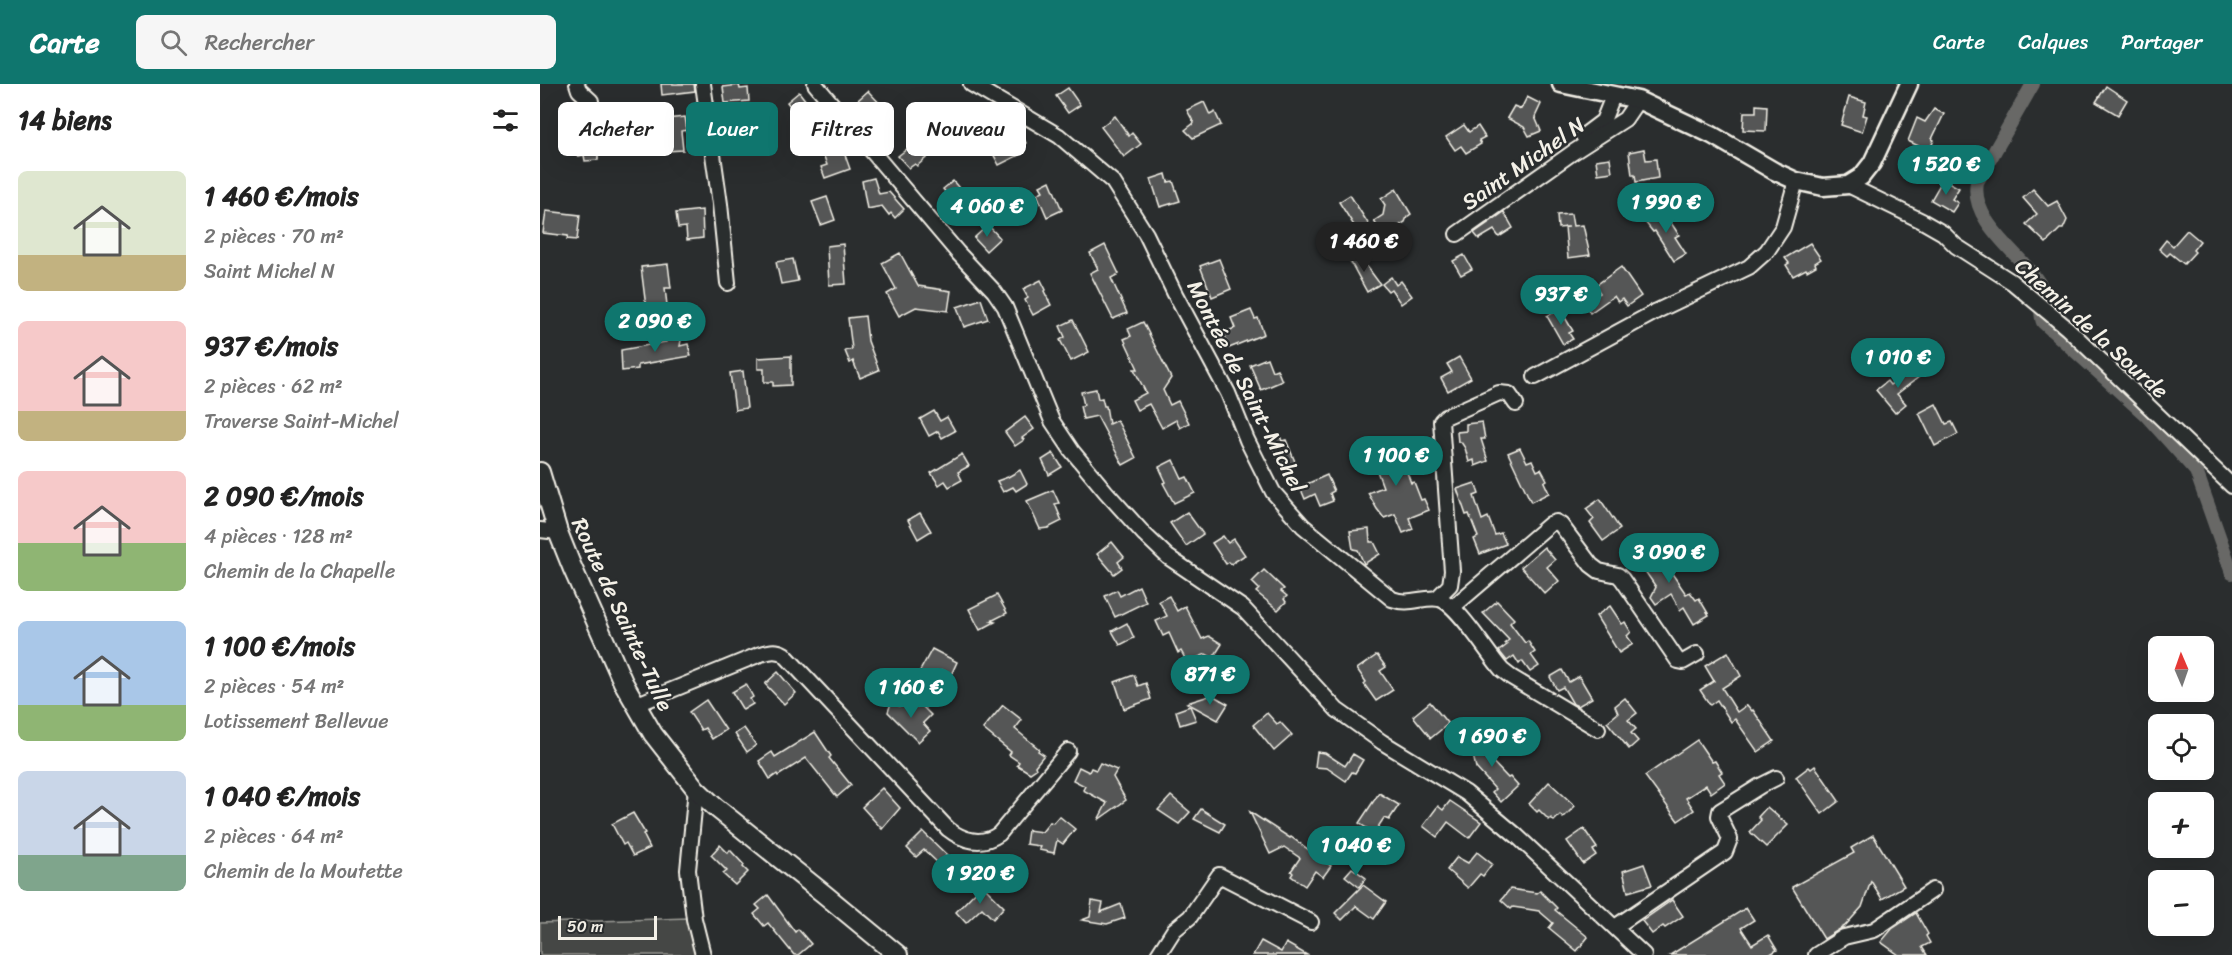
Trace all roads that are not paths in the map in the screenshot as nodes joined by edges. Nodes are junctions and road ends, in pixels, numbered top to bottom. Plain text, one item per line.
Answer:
1 (577, 84) edge
2 (703, 84) edge
3 (815, 84) edge
4 (971, 84) edge
5 (1561, 84) edge
6 (1909, 84) edge
7 (1613, 96) junction
8 (1638, 100) junction
9 (591, 101) dead end
10 (1517, 181) dead end
11 (1796, 181) junction
12 (1848, 185) junction
13 (1457, 234) dead end
14 (728, 283) dead end
15 (1535, 377) dead end
16 (1516, 404) dead end
17 (540, 472) edge
18 (2232, 486) edge
19 (549, 531) edge
20 (1437, 598) junction
21 (1453, 607) junction
22 (1697, 654) dead end
23 (635, 705) junction
24 (1598, 729) dead end
25 (1068, 752) dead end
26 (1776, 778) dead end
27 (696, 789) junction
28 (1932, 890) dead end
29 (1311, 922) dead end
30 (1615, 927) junction
31 (703, 955) edge
32 (898, 955) edge
33 (1158, 955) edge
34 (1644, 955) edge
35 (1815, 955) edge

1 - 9 street
2 - 14 street
3 - 30 street
4 - 20 street, Montée de Saint-Michel
5 - 7 street
6 - 12 street
7 - 8 street
7 - 10 street
8 - 11 street
8 - 13 street, Saint Michel N
11 - 12 street
11 - 15 street
12 - 18 street, Chemin de la Sourde
16 - 20 street
17 - 19 main road, Route de Sainte-Tulle
19 - 23 main road, Route de Sainte-Tulle
20 - 21 street
21 - 22 street
21 - 24 street
23 - 25 street
23 - 27 main road, Route de Sainte-Tulle
26 - 30 street
27 - 31 street
27 - 32 main road, Route de Sainte-Tulle
28 - 35 street
29 - 33 street
30 - 34 street

